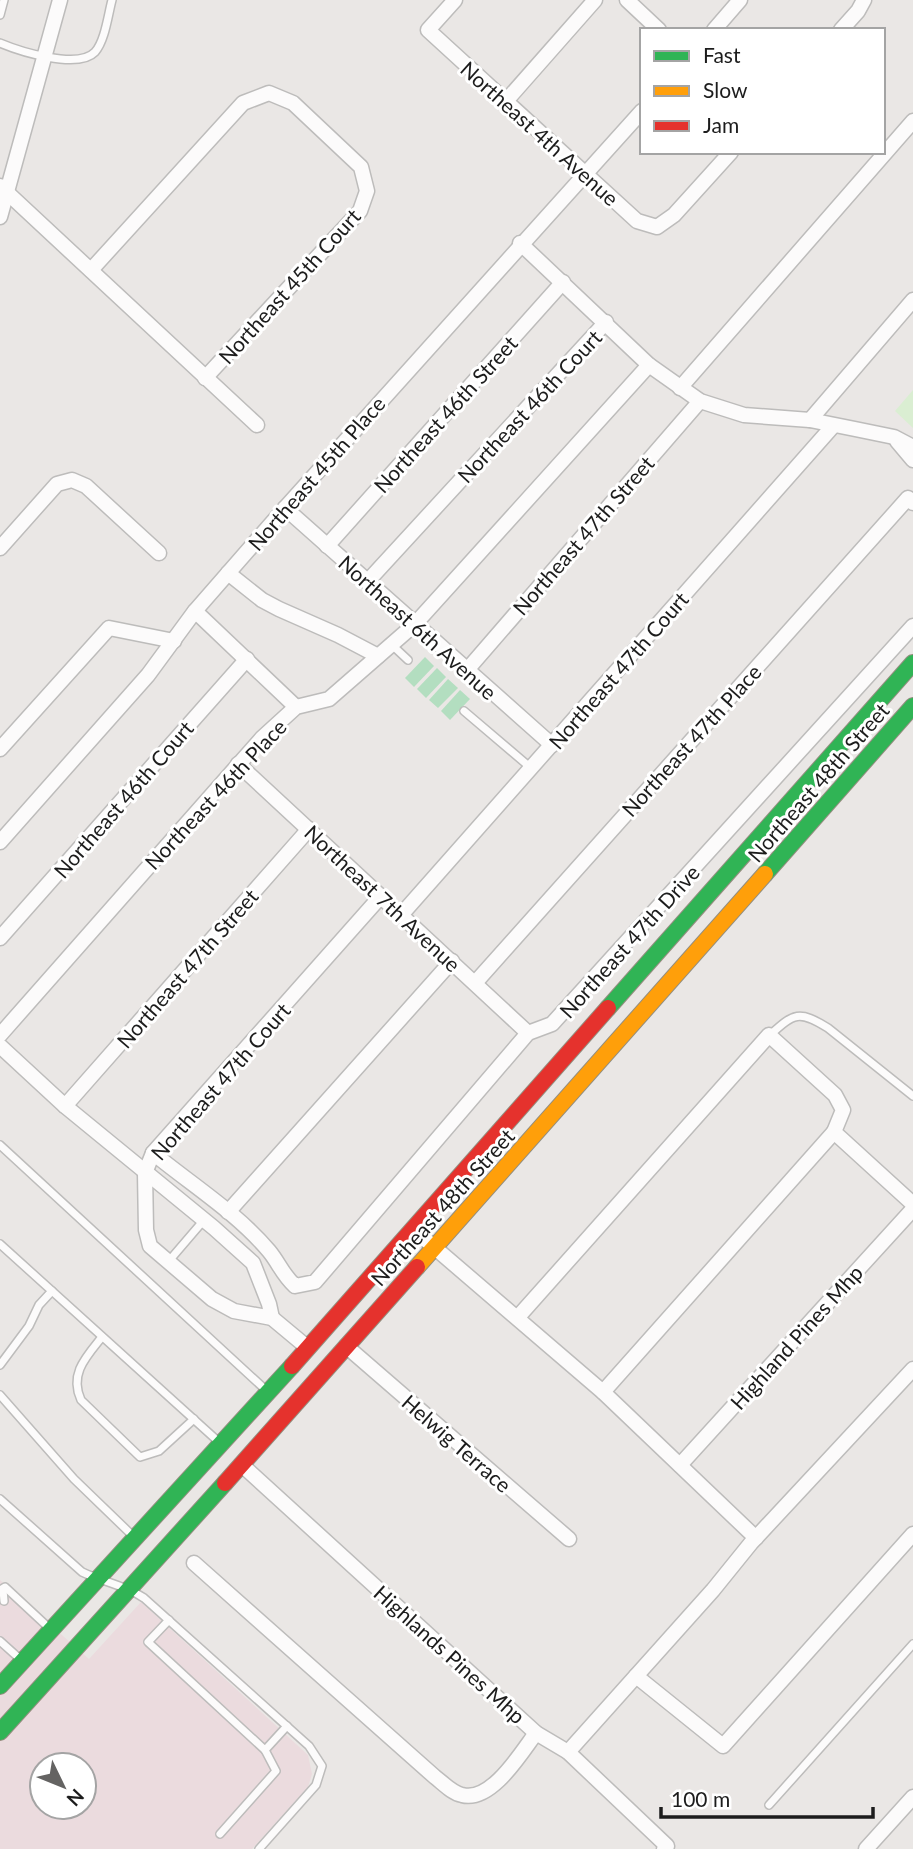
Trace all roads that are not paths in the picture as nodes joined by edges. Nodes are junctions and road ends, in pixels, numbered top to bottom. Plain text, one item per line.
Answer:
1 (4, 0) edge
2 (60, 0) edge
3 (112, 0) edge
4 (455, 0) edge
5 (595, 0) edge
6 (627, 0) edge
7 (740, 0) edge
8 (864, 0) edge
9 (0, 15) edge
10 (657, 28) edge
11 (716, 28) edge
12 (843, 28) edge
13 (0, 43) edge
14 (46, 56) junction
15 (506, 101) junction
16 (640, 113) edge
17 (913, 121) edge
18 (885, 153) edge
19 (729, 154) edge
20 (884, 154) edge
21 (585, 173) junction
22 (4, 190) edge
23 (0, 217) edge
24 (520, 243) junction
25 (91, 270) junction
26 (563, 282) junction
27 (913, 300) edge
28 (606, 322) junction
29 (649, 365) junction
30 (205, 378) junction
31 (680, 388) junction
32 (700, 401) junction
33 (810, 420) junction
34 (257, 425) dead end
35 (833, 426) junction
36 (894, 437) junction
37 (913, 447) edge
38 (913, 460) edge
39 (910, 500) edge
40 (285, 508) junction
41 (327, 547) junction
42 (0, 548) edge
43 (159, 553) dead end
44 (228, 573) junction
45 (367, 582) junction
46 (195, 611) junction
47 (415, 624) junction
48 (913, 626) edge
49 (174, 641) junction
50 (391, 645) junction
51 (378, 656) junction
52 (247, 659) junction
53 (408, 660) dead end
54 (913, 663) edge
55 (467, 670) junction
56 (913, 706) edge
57 (296, 707) junction
58 (464, 711) dead end
59 (552, 745) junction
60 (0, 749) edge
61 (238, 764) junction
62 (531, 768) junction
63 (309, 829) junction
64 (0, 842) edge
65 (382, 896) junction
66 (401, 915) junction
67 (0, 938) edge
68 (452, 961) junction
69 (475, 983) junction
70 (527, 1033) junction
71 (0, 1035) edge
72 (769, 1035) junction
73 (0, 1046) edge
74 (913, 1096) edge
75 (65, 1106) junction
76 (834, 1132) junction
77 (0, 1145) edge
78 (153, 1153) junction
79 (145, 1173) junction
80 (913, 1207) edge
81 (228, 1212) junction
82 (204, 1219) junction
83 (413, 1229) junction
84 (0, 1244) edge
85 (435, 1247) junction
86 (168, 1262) junction
87 (52, 1292) junction
88 (518, 1317) junction
89 (272, 1318) junction
90 (102, 1336) junction
91 (346, 1346) junction
92 (308, 1348) junction
93 (0, 1366) edge
94 (913, 1369) edge
95 (603, 1392) junction
96 (268, 1393) junction
97 (0, 1395) edge
98 (194, 1419) junction
99 (222, 1445) junction
100 (243, 1465) junction
101 (680, 1465) junction
102 (217, 1493) junction
103 (0, 1499) edge
104 (913, 1534) edge
105 (756, 1538) junction
106 (136, 1539) junction
107 (569, 1539) dead end
108 (194, 1563) dead end
109 (98, 1580) junction
110 (130, 1588) junction
111 (1, 1590) edge
112 (4, 1601) dead end
113 (169, 1620) junction
114 (51, 1630) junction
115 (0, 1641) edge
116 (913, 1644) edge
117 (23, 1661) junction
118 (636, 1676) junction
119 (0, 1686) edge
120 (286, 1726) junction
121 (0, 1732) edge
122 (536, 1733) junction
123 (265, 1750) junction
124 (568, 1752) junction
125 (913, 1797) edge
126 (768, 1805) dead end
127 (220, 1834) dead end
128 (260, 1849) edge
129 (664, 1849) edge
130 (866, 1849) edge

1 - 9 lane
2 - 14 street
3 - 14 lane
4 - 15 street, Northeast 4th Avenue
5 - 15 street
6 - 10 street
7 - 11 street
8 - 12 street
13 - 14 lane
14 - 22 street
15 - 21 street, Northeast 4th Avenue
16 - 21 street, Northeast 45th Place
17 - 18 street
19 - 21 street, Northeast 4th Avenue
20 - 31 street
21 - 24 street, Northeast 45th Place
22 - 23 street
22 - 25 street
24 - 26 street
24 - 40 street, Northeast 45th Place
25 - 30 street
25 - 30 street, Northeast 45th Court
26 - 28 street
26 - 41 street, Northeast 46th Street
27 - 33 street
28 - 29 street
28 - 45 street, Northeast 46th Court
29 - 31 street
29 - 47 street, Northeast 46th Place
30 - 34 street
31 - 32 street
32 - 33 street
32 - 55 street, Northeast 47th Street
33 - 35 street
35 - 36 street
35 - 59 street, Northeast 47th Court
36 - 37 street
36 - 38 street
39 - 69 street, Northeast 47th Place
40 - 41 street, Northeast 6th Avenue
40 - 44 street, Northeast 45th Place
41 - 45 street, Northeast 6th Avenue
42 - 43 street
44 - 46 street, Northeast 45th Place
44 - 51 street
45 - 47 street, Northeast 6th Avenue
46 - 49 street, Northeast 45th Place
46 - 52 street
47 - 50 street, Northeast 46th Place
47 - 55 street, Northeast 6th Avenue
48 - 70 street, Northeast 47th Drive
49 - 60 street
49 - 64 street, Northeast 45th Place
50 - 51 street, Northeast 46th Place
50 - 53 lane
51 - 57 street, Northeast 46th Place
52 - 57 street
52 - 67 street, Northeast 46th Court
54 - 83 main road, Northeast 48th Street
55 - 59 street, Northeast 6th Avenue
56 - 85 main road, Northeast 48th Street
57 - 61 street, Northeast 46th Place
58 - 62 lane
59 - 62 street, Northeast 47th Court
61 - 63 street, Northeast 7th Avenue
61 - 71 street, Northeast 46th Place
62 - 66 street, Northeast 47th Court
63 - 65 street, Northeast 7th Avenue
63 - 75 street, Northeast 47th Street
65 - 66 street, Northeast 7th Avenue
65 - 78 street, Northeast 47th Court
66 - 68 street, Northeast 7th Avenue
68 - 69 street, Northeast 7th Avenue
68 - 81 street
69 - 70 street, Northeast 7th Avenue
70 - 81 street, Northeast 47th Drive
72 - 74 lane
72 - 76 street
72 - 88 street
73 - 75 street
75 - 79 street
76 - 80 street
76 - 95 street
77 - 96 lane
78 - 79 street, Northeast 47th Court
78 - 81 street
79 - 82 street
79 - 86 street
80 - 101 street, Highland Pines Mhp
82 - 86 lane
82 - 89 street
83 - 85 street
83 - 92 main road, Northeast 48th Street
84 - 87 lane
85 - 88 street
85 - 91 main road, Northeast 48th Street
86 - 89 street
87 - 90 lane
87 - 93 lane
88 - 95 street
89 - 92 street
90 - 98 lane
90 - 98 lane
91 - 100 main road, Northeast 48th Street
91 - 107 street, Helwig Terrace
92 - 96 main road, Northeast 48th Street
92 - 102 main road
94 - 105 street
95 - 101 street
96 - 99 main road, Northeast 48th Street
97 - 106 lane
98 - 99 lane
99 - 106 main road, Northeast 48th Street
100 - 102 main road, Northeast 48th Street
100 - 122 street, Highlands Pines Mhp
101 - 105 street
102 - 110 main road, Northeast 48th Street
103 - 109 lane
104 - 118 street
105 - 118 street
106 - 109 main road, Northeast 48th Street
108 - 122 street, Highlands Pines Mhp
109 - 110 lane
109 - 114 main road, Northeast 48th Street
110 - 113 lane
110 - 121 main road, Northeast 48th Street
111 - 112 lane
111 - 114 lane
113 - 120 lane
113 - 123 lane
114 - 117 main road, Northeast 48th Street
115 - 117 lane
116 - 126 lane
117 - 119 main road, Northeast 48th Street
118 - 124 street
120 - 123 lane
120 - 128 lane
122 - 124 street
123 - 127 lane
124 - 129 street
125 - 130 street

